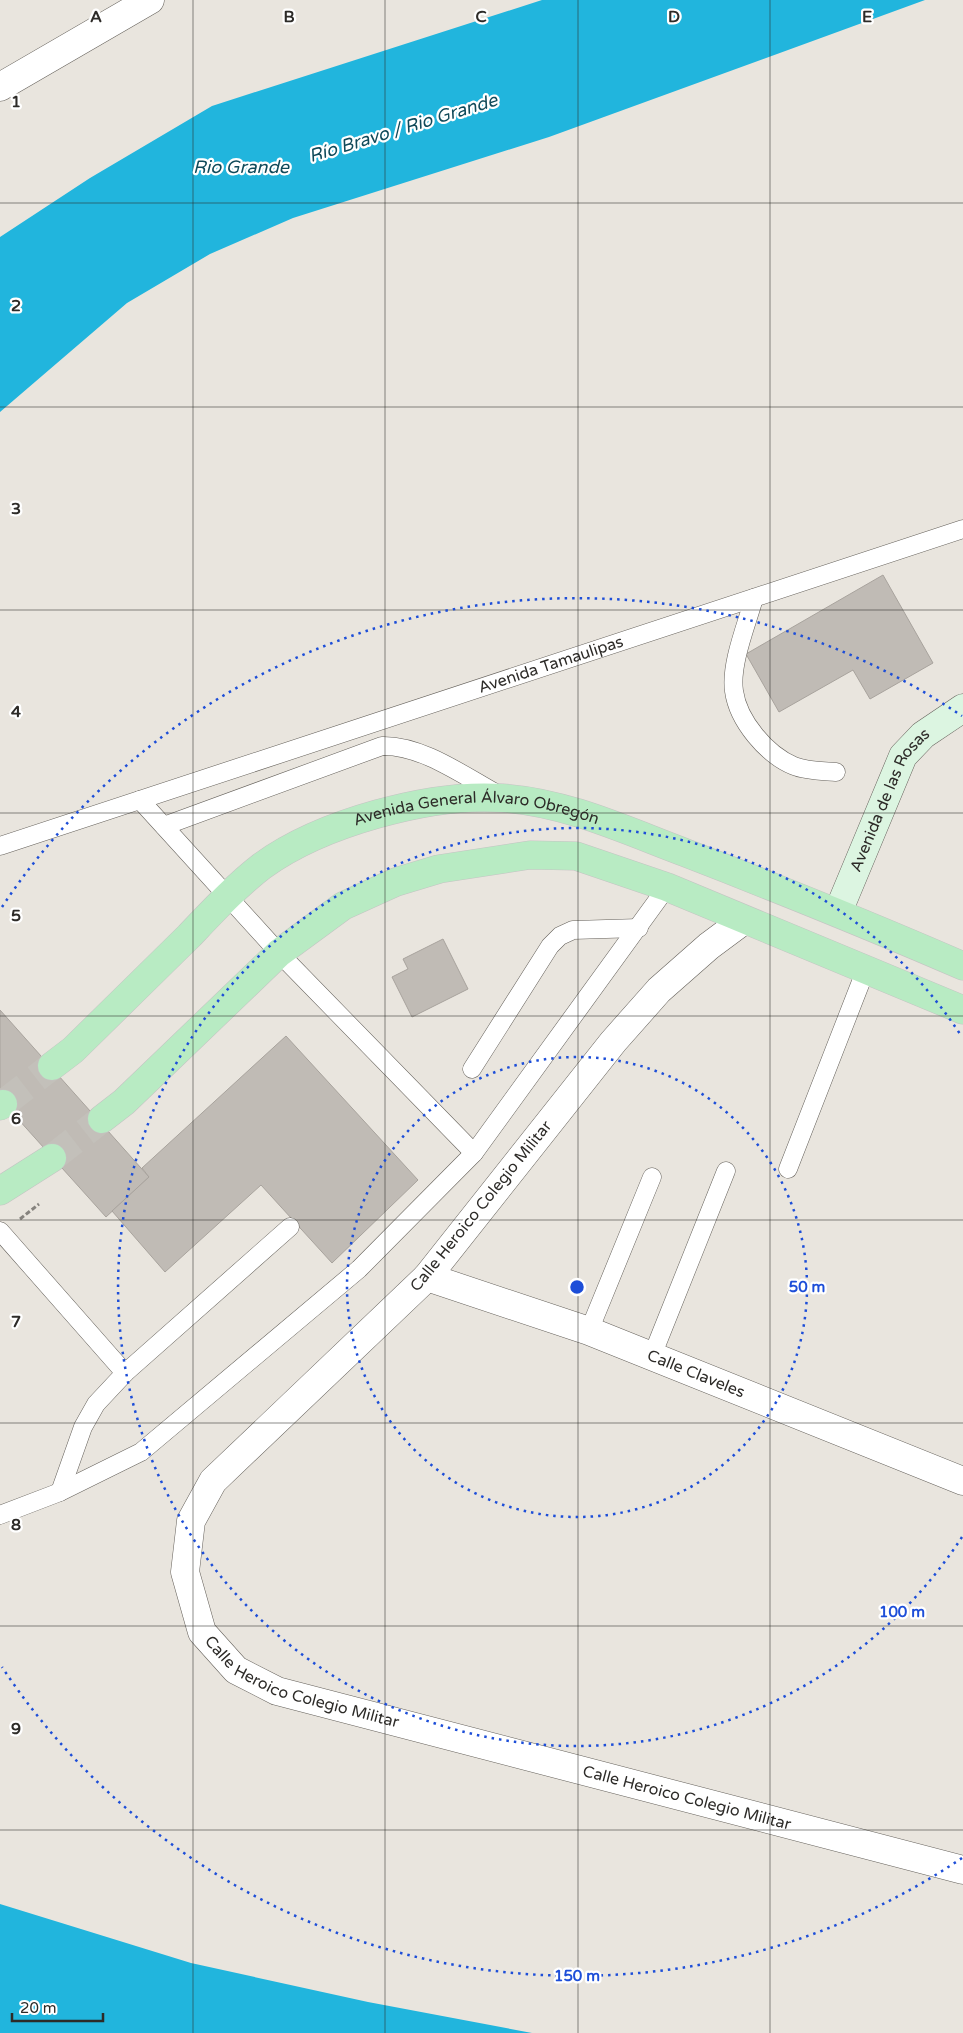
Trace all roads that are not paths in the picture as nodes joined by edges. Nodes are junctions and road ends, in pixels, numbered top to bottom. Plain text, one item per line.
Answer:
1 (150, 0) edge
2 (0, 87) edge
3 (963, 529) edge
4 (754, 598) junction
5 (963, 708) edge
6 (836, 772) dead end
7 (504, 798) junction
8 (140, 800) junction
9 (164, 826) junction
10 (0, 846) edge
11 (667, 887) junction
12 (228, 896) junction
13 (838, 912) junction
14 (744, 920) junction
15 (639, 928) junction
16 (279, 953) junction
17 (963, 966) edge
18 (866, 969) junction
19 (963, 1010) edge
20 (52, 1066) tunnel mouth
21 (472, 1070) dead end
22 (102, 1119) tunnel mouth
23 (474, 1153) junction
24 (52, 1158) tunnel mouth
25 (788, 1169) dead end
26 (726, 1171) dead end
27 (652, 1177) dead end
28 (0, 1191) edge
29 (290, 1227) dead end
30 (1, 1232) edge
31 (427, 1277) junction
32 (589, 1331) junction
33 (652, 1356) junction
34 (125, 1373) junction
35 (963, 1481) edge
36 (60, 1492) junction
37 (0, 1514) edge
38 (963, 1870) edge

1 - 2 street
3 - 4 lane, Avenida Tamaulipas
4 - 6 lane
4 - 8 lane, Avenida Tamaulipas
5 - 13 street, Avenida de las Rosas
7 - 9 lane
7 - 12 main road, Avenida General Álvaro Obregón
7 - 13 main road, Avenida General Álvaro Obregón
8 - 9 lane
8 - 10 lane, Avenida Tamaulipas
9 - 12 lane
11 - 14 main road, Avenida General Álvaro Obregón
11 - 15 lane
11 - 16 main road, Avenida General Álvaro Obregón
12 - 16 lane
12 - 20 main road, Avenida General Álvaro Obregón
13 - 17 main road, Avenida General Álvaro Obregón
14 - 18 main road, Avenida General Álvaro Obregón
14 - 31 street, Calle Heroico Colegio Militar
15 - 21 lane
15 - 23 lane
16 - 22 main road, Avenida General Álvaro Obregón
16 - 23 lane
18 - 19 main road, Avenida General Álvaro Obregón
18 - 25 lane
23 - 36 lane
24 - 28 main road
26 - 33 lane
27 - 32 lane
29 - 34 lane
30 - 34 lane
31 - 32 street, Calle Claveles
31 - 38 street, Calle Heroico Colegio Militar
32 - 33 street, Calle Claveles
33 - 35 street, Calle Claveles
34 - 36 lane
36 - 37 lane

